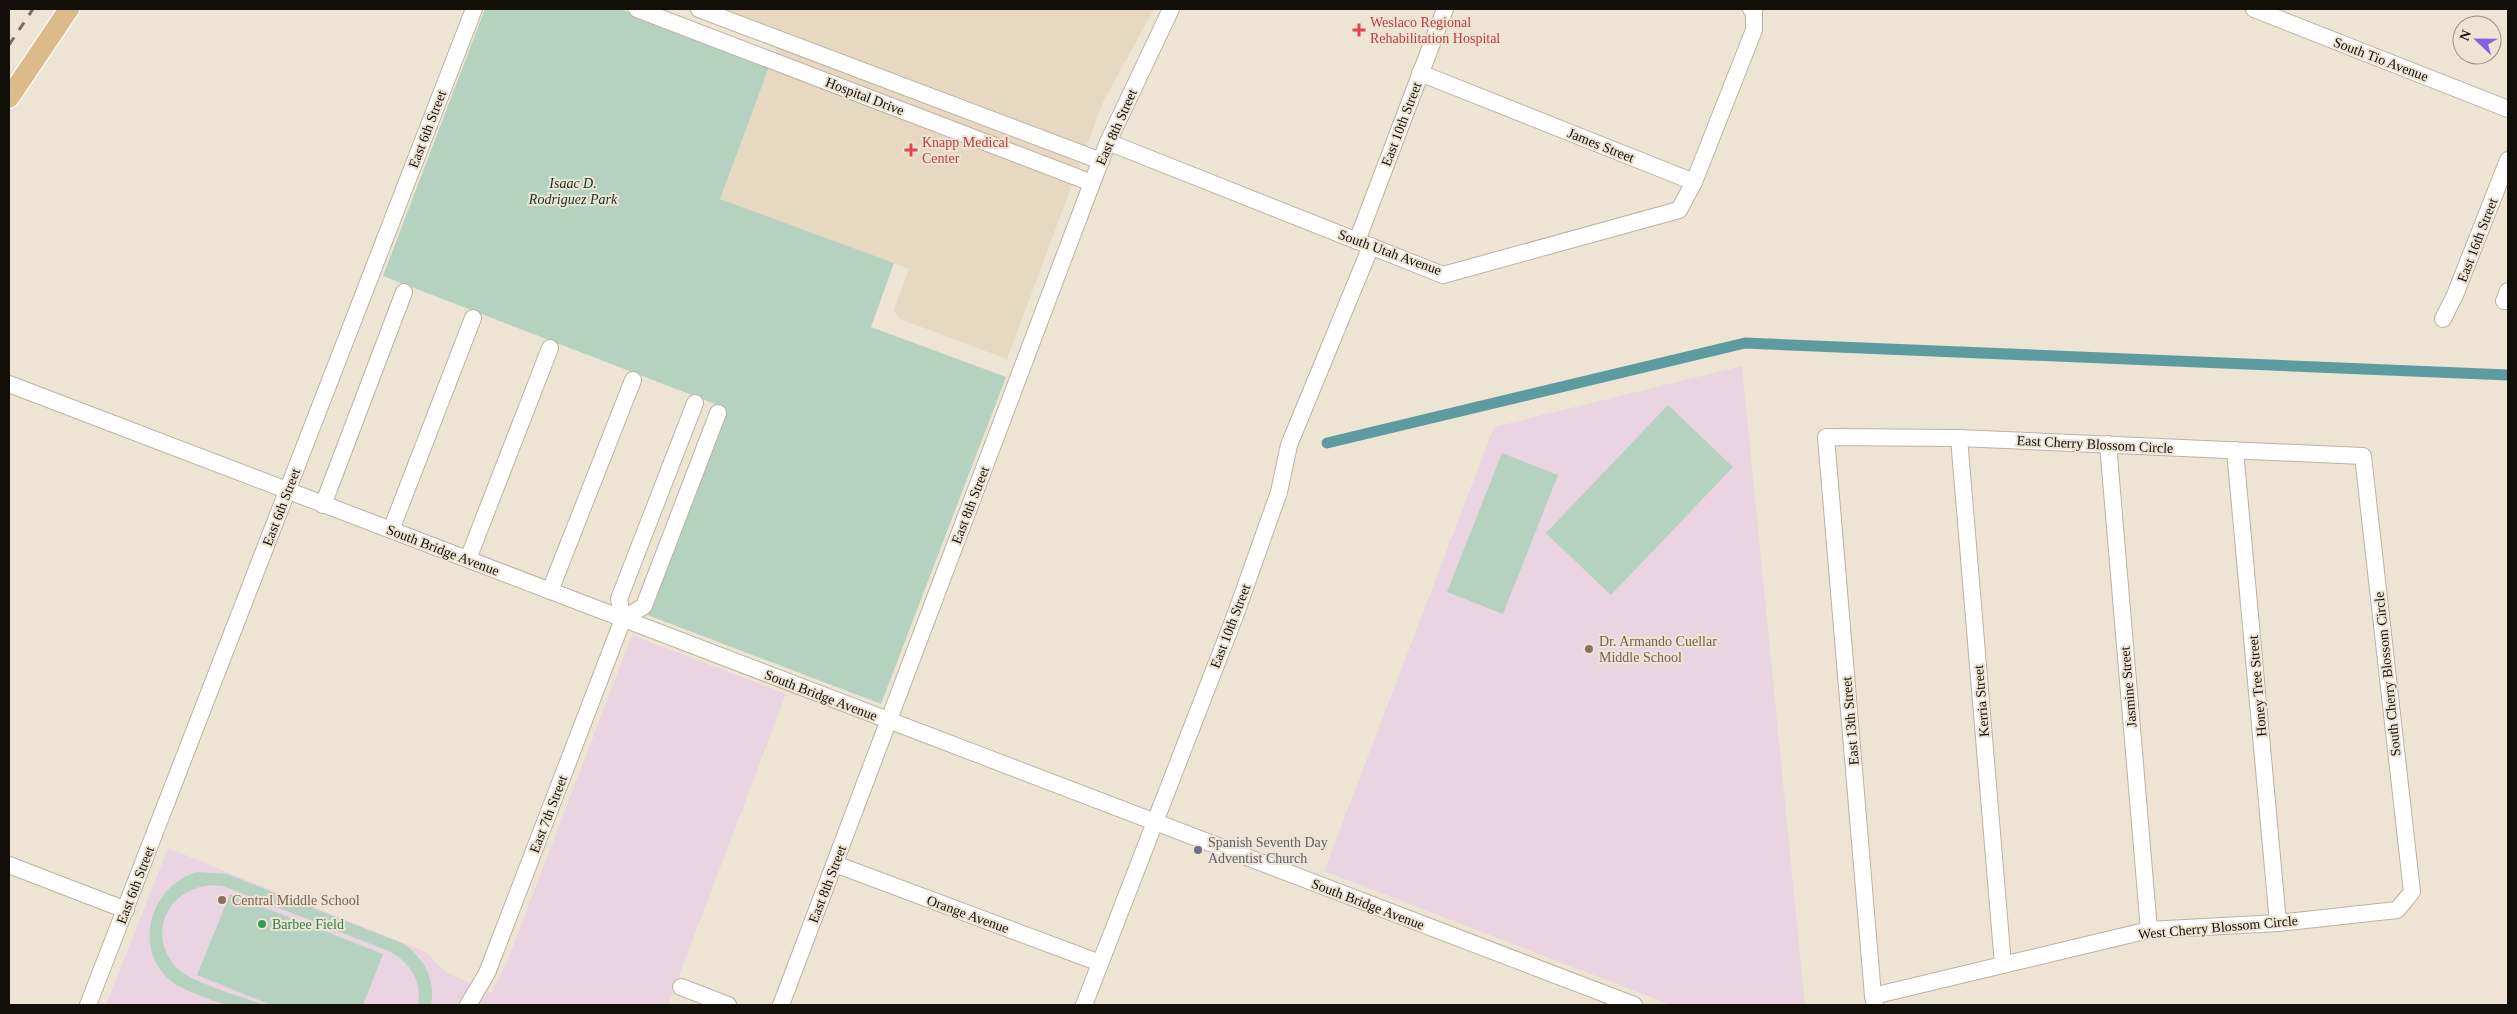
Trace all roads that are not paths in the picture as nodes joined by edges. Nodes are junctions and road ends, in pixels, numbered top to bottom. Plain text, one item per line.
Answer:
1 (68, 9) edge
2 (474, 9) edge
3 (637, 9) edge
4 (699, 9) edge
5 (1171, 9) edge
6 (1445, 9) edge
7 (1753, 9) edge
8 (2254, 9) edge
9 (1420, 73) junction
10 (9, 98) edge
11 (2508, 109) edge
12 (1108, 142) junction
13 (2508, 160) edge
14 (1101, 161) junction
15 (1694, 182) junction
16 (1092, 183) junction
17 (1364, 243) junction
18 (2508, 291) edge
19 (404, 292) dead end
20 (2508, 301) edge
21 (473, 318) dead end
22 (2443, 320) dead end
23 (550, 348) dead end
24 (633, 380) dead end
25 (9, 384) edge
26 (695, 404) dead end
27 (718, 413) dead end
28 (1826, 436) joint
29 (1959, 438) junction
30 (2108, 444) junction
31 (2235, 450) junction
32 (2363, 456) joint
33 (287, 491) junction
34 (323, 505) junction
35 (391, 530) junction
36 (468, 559) junction
37 (550, 590) junction
38 (623, 619) junction
39 (888, 721) junction
40 (1155, 821) junction
41 (835, 864) junction
42 (9, 865) edge
43 (2412, 892) joint
44 (126, 910) junction
45 (2278, 923) junction
46 (2149, 930) junction
47 (1100, 964) junction
48 (2003, 965) junction
49 (681, 987) dead end
50 (1874, 1001) edge
51 (88, 1005) edge
52 (468, 1005) edge
53 (728, 1005) edge
54 (781, 1005) edge
55 (1084, 1005) edge
56 (1634, 1005) edge

1 - 10 main road
2 - 33 street, East 6th Street
3 - 16 street, Hospital Drive
4 - 14 street, Hospital Drive
5 - 12 street, East 8th Street
6 - 9 street, East 10th Street
7 - 15 street
8 - 11 street, South Tio Avenue
9 - 15 street, James Street
9 - 17 street, East 10th Street
12 - 14 street, East 8th Street
12 - 17 street, South Utah Avenue
13 - 22 street, East 16th Street
14 - 16 street, East 8th Street
15 - 17 street, South Utah Avenue
16 - 39 street, East 8th Street
17 - 40 street, East 10th Street
18 - 20 street
19 - 34 street
21 - 35 street
23 - 36 street
24 - 37 street
25 - 33 street, South Bridge Avenue
26 - 38 street, East 7th Street
27 - 38 street
28 - 29 street, East Cherry Blossom Circle
28 - 50 street, East 13th Street
29 - 30 street, East Cherry Blossom Circle
29 - 48 street, Kerria Street
30 - 31 street, East Cherry Blossom Circle
30 - 46 street, Jasmine Street
31 - 32 street, East Cherry Blossom Circle
31 - 45 street, Honey Tree Street
32 - 43 street, South Cherry Blossom Circle
33 - 34 street, South Bridge Avenue
33 - 44 street, East 6th Street
34 - 35 street, South Bridge Avenue
35 - 36 street, South Bridge Avenue
36 - 37 street, South Bridge Avenue
37 - 38 street, South Bridge Avenue
38 - 39 street, South Bridge Avenue
38 - 52 street, East 7th Street
39 - 40 street, South Bridge Avenue
39 - 41 street, East 8th Street
40 - 47 street, East 10th Street
40 - 56 street, South Bridge Avenue
41 - 47 street, Orange Avenue
41 - 54 street, East 8th Street
42 - 44 street
43 - 45 street, West Cherry Blossom Circle
44 - 51 street, East 6th Street
45 - 46 street, West Cherry Blossom Circle
46 - 48 street, West Cherry Blossom Circle
47 - 55 street, East 10th Street
48 - 50 street, West Cherry Blossom Circle
49 - 53 street

